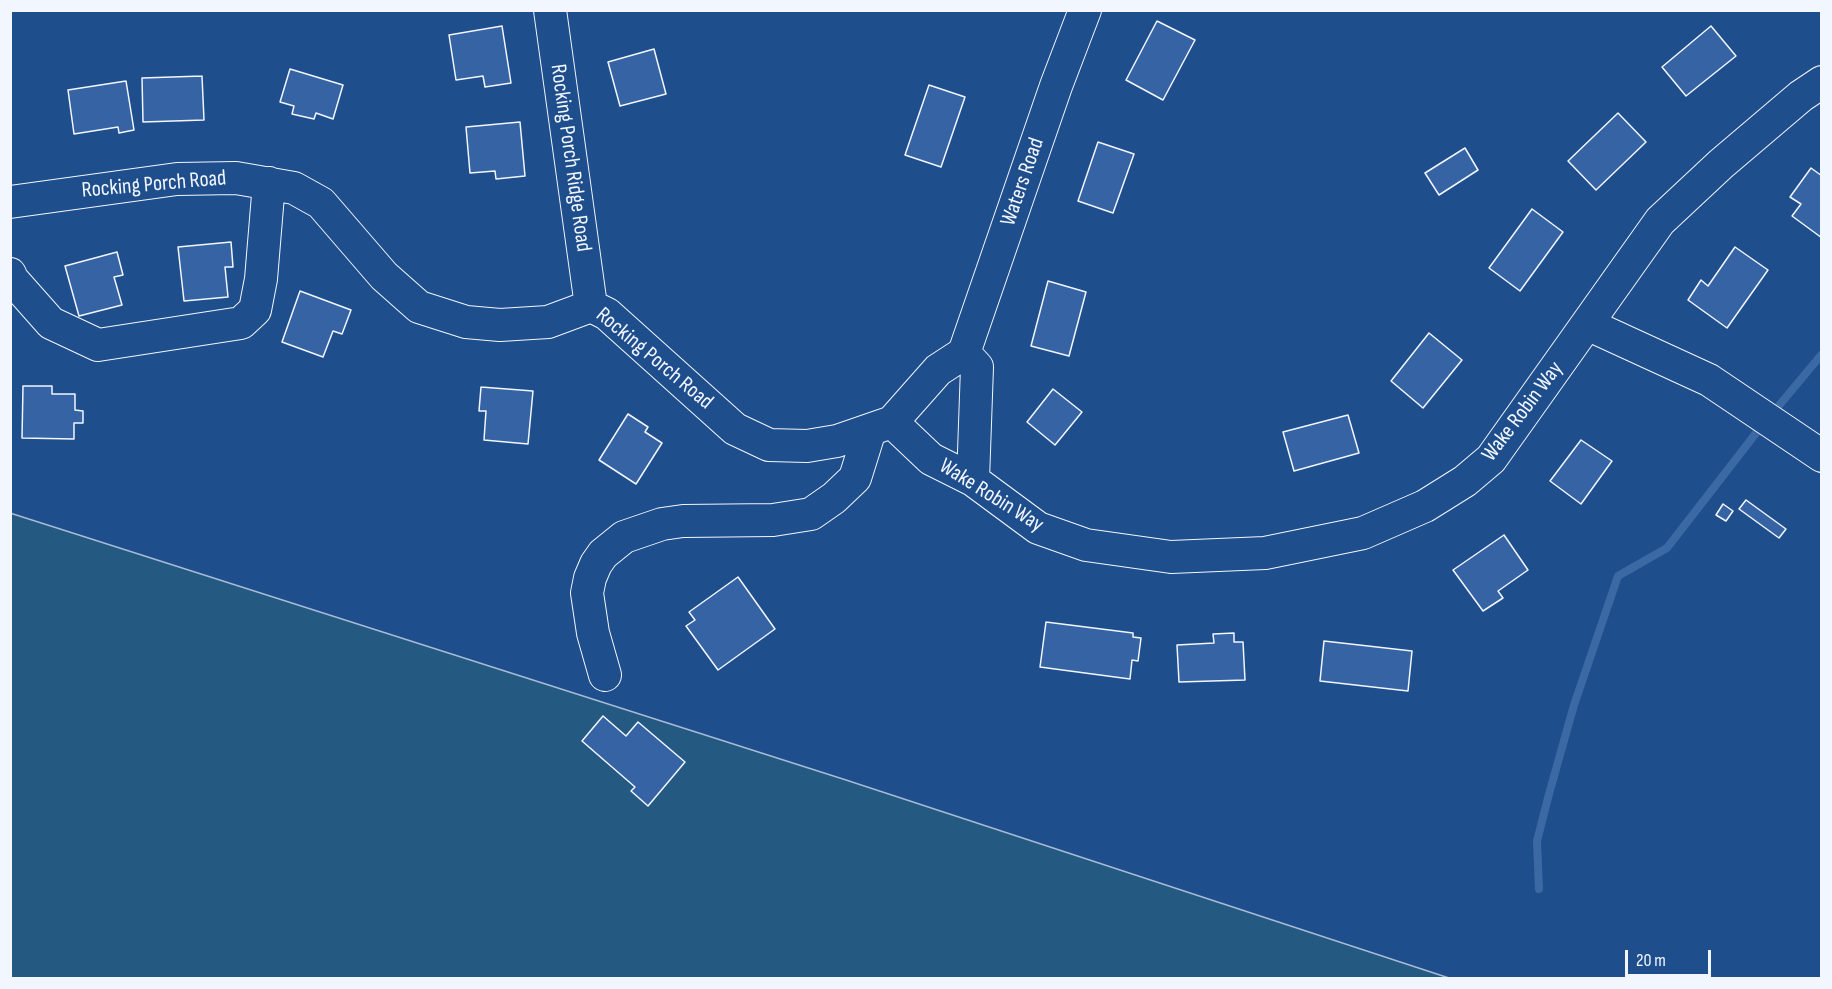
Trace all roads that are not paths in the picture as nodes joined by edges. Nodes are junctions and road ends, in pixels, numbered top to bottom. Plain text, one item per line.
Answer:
1 (550, 10) edge
2 (1085, 10) edge
3 (1821, 82) edge
4 (269, 183) junction
5 (10, 202) edge
6 (10, 274) edge
7 (591, 306) junction
8 (1587, 324) junction
9 (964, 354) junction
10 (881, 426) junction
11 (1821, 456) edge
12 (973, 480) junction
13 (605, 675) dead end

1 - 7 street, Rocking Porch Ridge Road
2 - 9 street, Waters Road
3 - 8 street, Wake Robin Way
4 - 5 street, Rocking Porch Road
4 - 6 street
4 - 7 street, Rocking Porch Road
7 - 10 street, Rocking Porch Road
8 - 11 street
8 - 12 street, Wake Robin Way
9 - 10 street
9 - 12 street
10 - 12 street, Wake Robin Way
10 - 13 street

